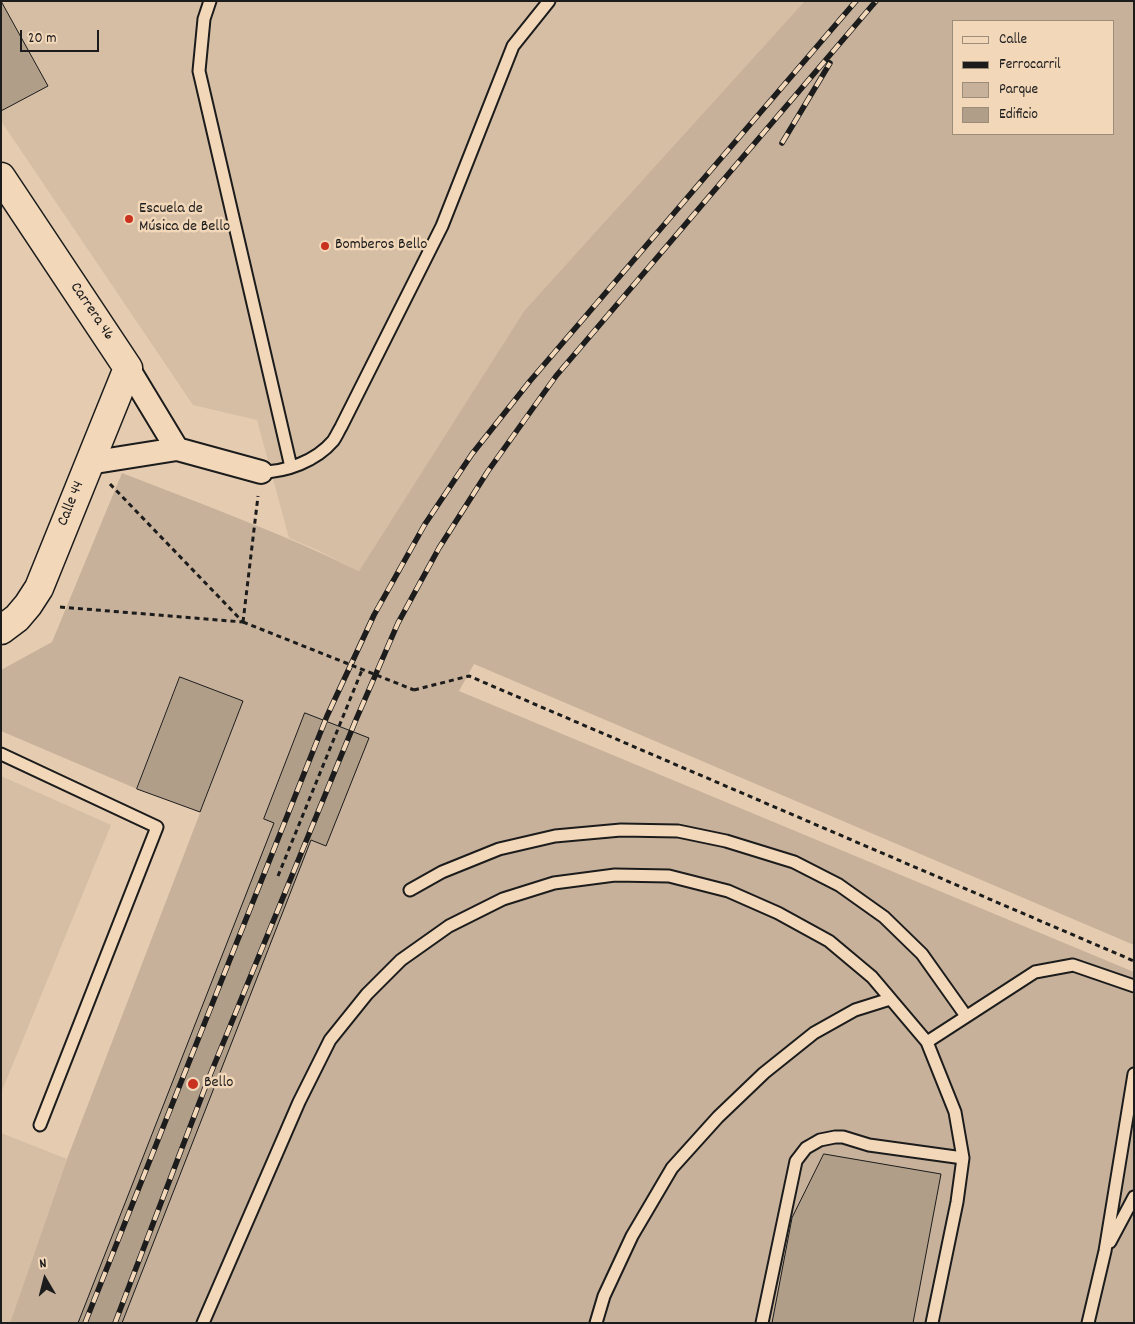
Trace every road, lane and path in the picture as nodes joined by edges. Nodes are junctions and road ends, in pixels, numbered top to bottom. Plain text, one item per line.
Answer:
1 (210, 1) edge
2 (549, 1) edge
3 (3, 185) edge
4 (128, 368) junction
5 (177, 449) junction
6 (89, 463) junction
7 (290, 467) junction
8 (261, 472) junction
9 (28, 604) junction
10 (243, 622) junction
11 (1, 630) edge
12 (362, 670) junction
13 (1, 754) edge
14 (278, 876) dead end
15 (410, 890) dead end
16 (1134, 961) edge
17 (1134, 986) edge
18 (890, 999) junction
19 (966, 1016) junction
20 (927, 1042) junction
21 (1134, 1074) edge
22 (40, 1125) dead end
23 (963, 1158) junction
24 (1134, 1197) edge
25 (1105, 1251) junction
26 (203, 1323) edge
27 (596, 1323) edge
28 (762, 1323) edge
29 (932, 1323) edge
30 (1088, 1323) edge

1 - 7 lane
2 - 7 lane
3 - 4 street, Carrera 46
4 - 5 street, Carrera 46
4 - 6 street, Calle 44
5 - 6 street
5 - 8 street
6 - 9 street, Calle 44
6 - 10 path
7 - 8 lane
8 - 10 path
9 - 10 path
9 - 11 street, Calle 44
10 - 12 path, bridge
12 - 14 path
12 - 16 path, bridge
13 - 22 lane
15 - 19 lane
17 - 19 lane
18 - 20 lane
18 - 26 lane
18 - 27 lane
19 - 20 lane
20 - 23 lane
21 - 25 lane
23 - 28 lane
23 - 29 lane
24 - 25 lane
25 - 30 lane

